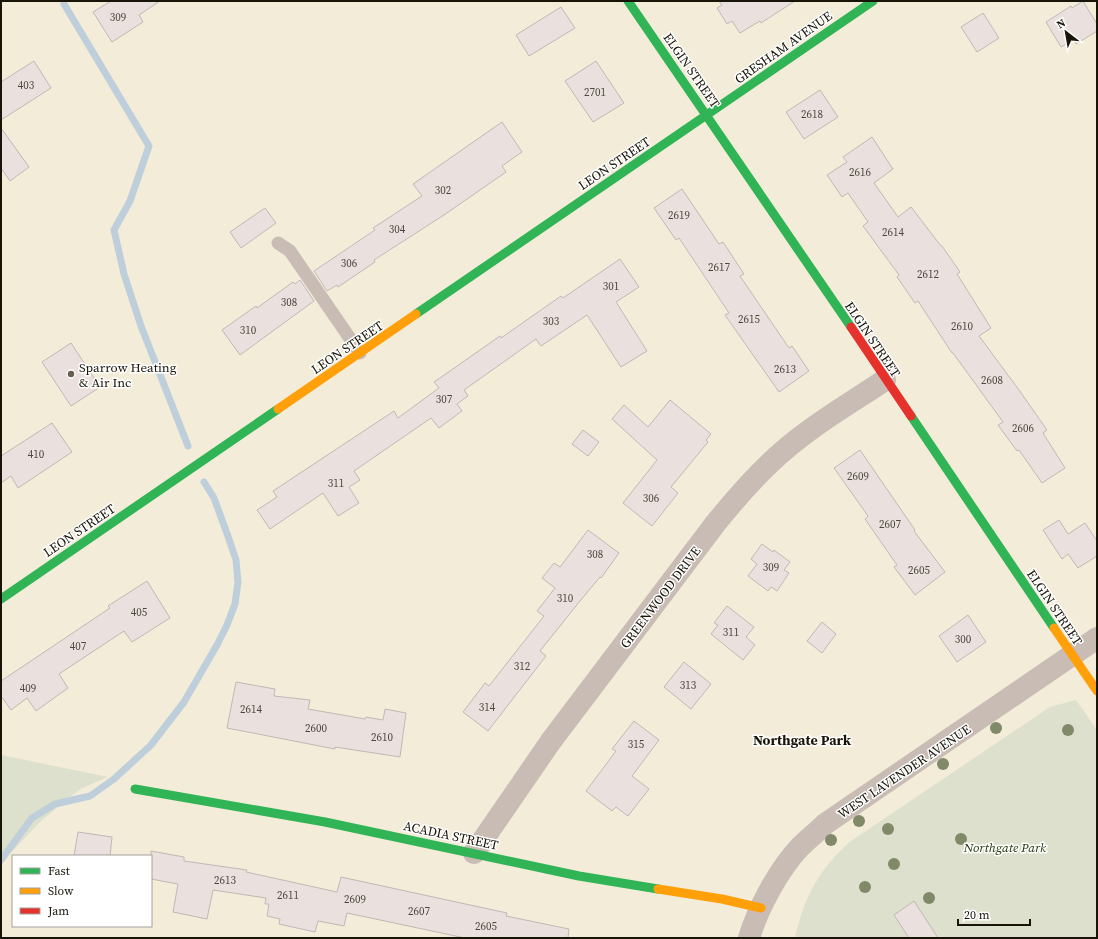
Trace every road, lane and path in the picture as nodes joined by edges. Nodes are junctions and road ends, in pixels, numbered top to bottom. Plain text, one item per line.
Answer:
1 (628, 1) edge
2 (873, 1) edge
3 (707, 115) junction
4 (278, 243) dead end
5 (360, 353) junction
6 (885, 380) junction
7 (1, 600) edge
8 (1097, 638) edge
9 (1072, 655) junction
10 (1097, 691) edge
11 (135, 789) dead end
12 (474, 853) junction
13 (761, 908) junction
14 (749, 938) edge

1 - 3 street, ELGIN STREET
2 - 3 street, GRESHAM AVENUE
3 - 5 street, LEON STREET
3 - 6 street, ELGIN STREET
4 - 5 lane
5 - 7 street, LEON STREET
6 - 9 street, ELGIN STREET
6 - 12 street, GREENWOOD DRIVE
8 - 9 street, WEST LAVENDER AVENUE
9 - 10 street, ELGIN STREET
9 - 13 street, WEST LAVENDER AVENUE
11 - 12 street, ACADIA STREET
12 - 13 street, ACADIA STREET
13 - 14 street, WEST LAVENDER AVENUE

